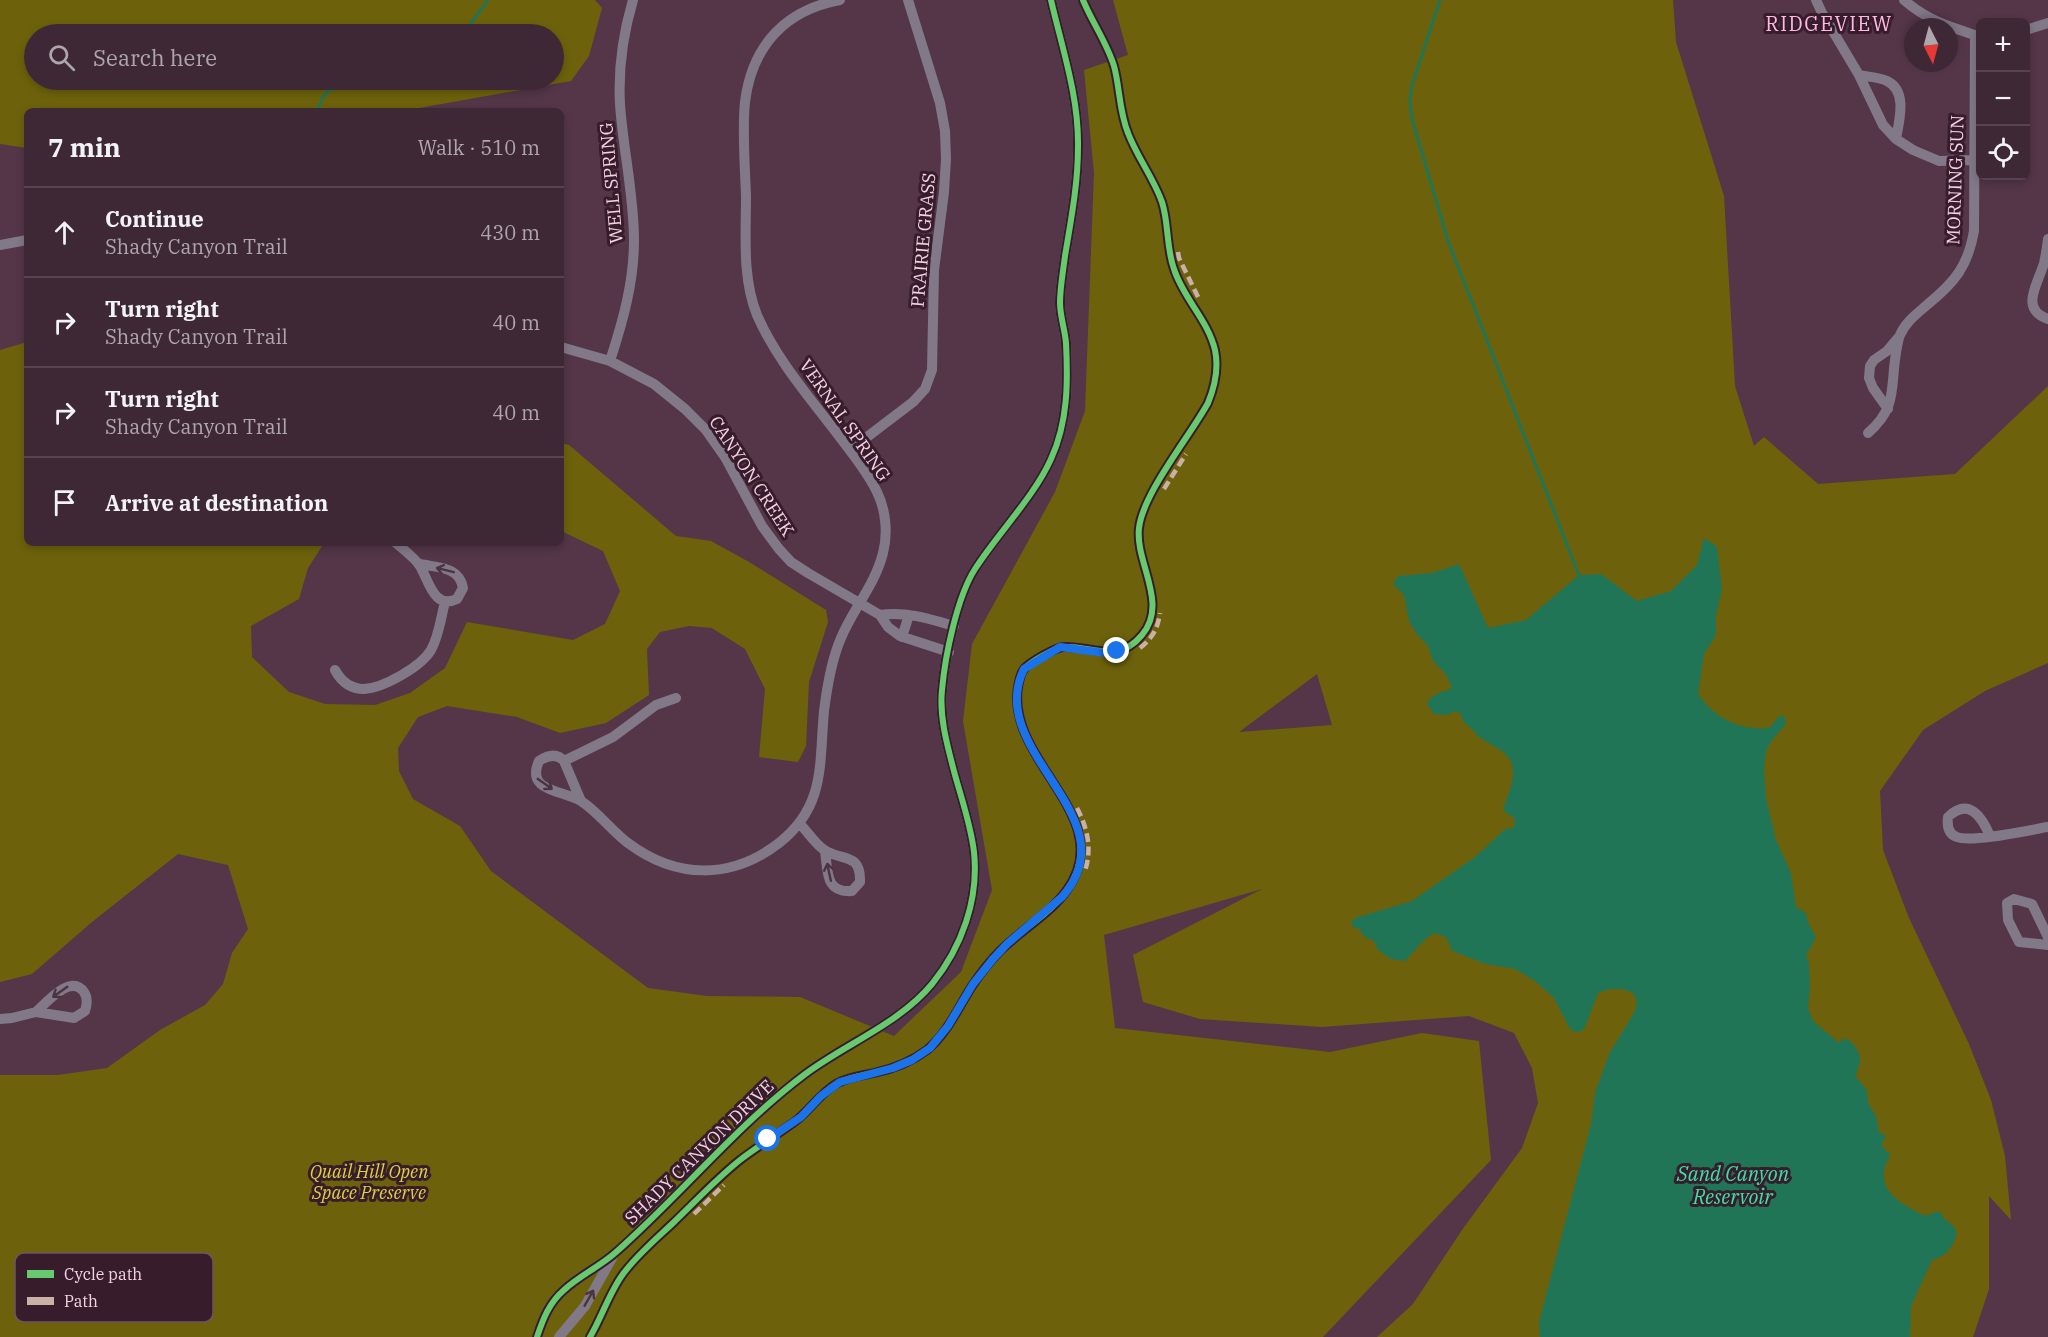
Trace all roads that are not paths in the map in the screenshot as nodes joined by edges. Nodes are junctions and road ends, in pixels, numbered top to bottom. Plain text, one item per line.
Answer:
1 (633, 0) edge
2 (840, 0) edge
3 (908, 0) edge
4 (1051, 0) edge
5 (1816, 0) edge
6 (1904, 0) edge
7 (2048, 23) edge
8 (2030, 28) edge
9 (1976, 34) edge
10 (1977, 72) edge
11 (1859, 75) junction
12 (1896, 139) junction
13 (1974, 160) junction
14 (2048, 239) edge
15 (24, 241) edge
16 (0, 245) edge
17 (2048, 319) edge
18 (1900, 335) junction
19 (564, 347) edge
20 (610, 361) junction
21 (1888, 409) junction
22 (1868, 433) dead end
23 (850, 450) junction
24 (399, 546) edge
25 (420, 564) junction
26 (445, 602) junction
27 (860, 604) junction
28 (880, 615) junction
29 (909, 615) junction
30 (954, 626) junction
31 (902, 636) junction
32 (949, 652) junction
33 (335, 670) dead end
34 (676, 698) dead end
35 (564, 761) junction
36 (581, 801) junction
37 (800, 824) junction
38 (2048, 827) edge
39 (1990, 836) dead end
40 (825, 851) dead end
41 (2048, 937) edge
42 (2048, 945) edge
43 (36, 1012) junction
44 (0, 1019) edge
45 (614, 1254) junction
46 (537, 1337) edge
47 (559, 1337) edge

1 - 20 street, WELL SPRING
2 - 23 street, VERNAL SPRING
3 - 23 street, PRAIRIE GRASS
4 - 30 street, SHADY CANYON DRIVE
5 - 11 street
6 - 9 street
7 - 8 street
10 - 13 street, MORNING SUN
11 - 12 street
11 - 12 street
12 - 13 street
13 - 18 street, MORNING SUN
14 - 17 street
15 - 16 street
18 - 21 street, MORNING SUN
18 - 21 street, MORNING SUN
19 - 20 street, CANYON CREEK
20 - 27 street, CANYON CREEK
21 - 22 street, MORNING SUN
23 - 27 street, VERNAL SPRING
24 - 25 street
25 - 26 street
26 -> 25 street
26 - 33 street
27 - 28 street, CANYON CREEK
27 - 37 street, VERNAL SPRING
28 - 29 street, CANYON CREEK
28 - 31 street, CANYON CREEK
29 - 30 street, CANYON CREEK
29 - 31 street
30 - 32 street, SHADY CANYON DRIVE
31 - 32 street, CANYON CREEK
32 - 45 street, SHADY CANYON DRIVE
34 - 35 street
35 - 36 street, VERNAL SPRING
35 -> 36 street, VERNAL SPRING
36 - 37 street, VERNAL SPRING
37 - 40 street
38 - 39 street
41 - 42 street
43 -> 43 street
43 - 44 street
45 - 46 street
47 -> 45 street

